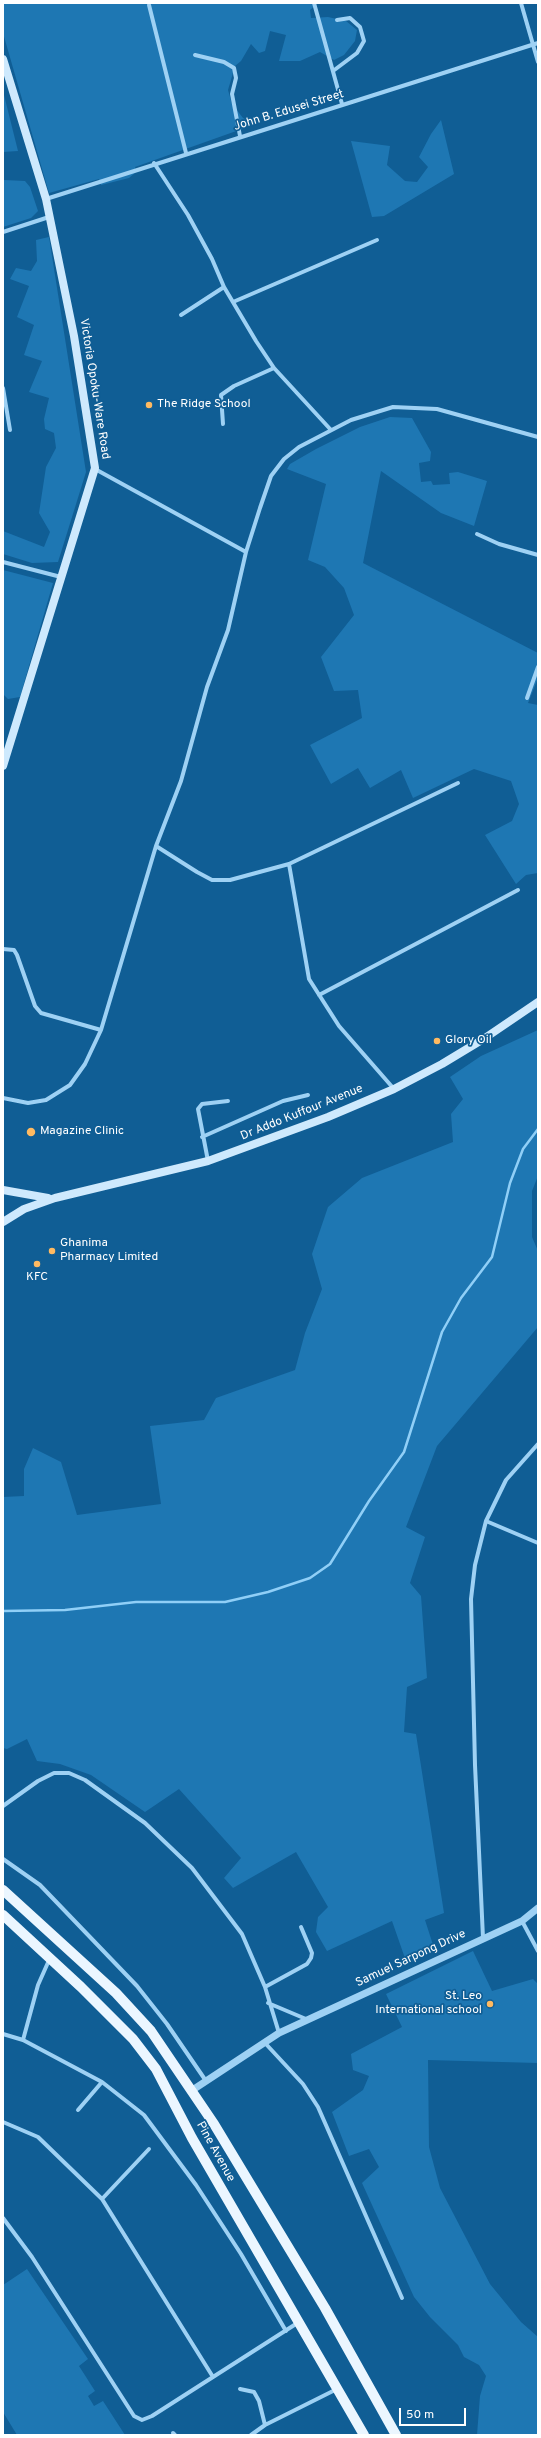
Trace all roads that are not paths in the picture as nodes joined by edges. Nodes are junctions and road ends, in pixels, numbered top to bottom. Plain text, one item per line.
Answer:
1 (314, 3) edge
2 (521, 3) edge
3 (149, 5) dead end
4 (337, 20) dead end
5 (538, 44) edge
6 (533, 45) junction
7 (195, 55) dead end
8 (3, 58) edge
9 (538, 62) edge
10 (333, 71) junction
11 (342, 104) junction
12 (240, 136) junction
13 (186, 153) junction
14 (154, 163) junction
15 (46, 198) junction
16 (49, 217) junction
17 (3, 232) edge
18 (377, 240) dead end
19 (224, 287) junction
20 (233, 302) junction
21 (181, 315) dead end
22 (274, 368) junction
23 (3, 388) edge
24 (223, 424) dead end
25 (10, 430) dead end
26 (331, 430) junction
27 (538, 437) edge
28 (95, 468) junction
29 (477, 534) dead end
30 (246, 552) junction
31 (538, 555) edge
32 (3, 562) edge
33 (61, 577) junction
34 (538, 668) edge
35 (527, 698) dead end
36 (3, 766) edge
37 (458, 783) dead end
38 (156, 846) junction
39 (289, 864) junction
40 (518, 890) dead end
41 (3, 949) edge
42 (319, 995) junction
43 (538, 1002) edge
44 (100, 1030) junction
45 (394, 1089) junction
46 (308, 1095) dead end
47 (3, 1098) edge
48 (228, 1101) dead end
49 (202, 1137) junction
50 (208, 1161) junction
51 (3, 1190) edge
52 (55, 1198) junction
53 (3, 1222) edge
54 (538, 1444) edge
55 (486, 1521) junction
56 (538, 1543) edge
57 (3, 1806) edge
58 (3, 1859) edge
59 (3, 1890) edge
60 (538, 1908) edge
61 (3, 1915) edge
62 (522, 1921) junction
63 (301, 1927) dead end
64 (483, 1938) junction
65 (538, 1951) edge
66 (50, 1957) junction
67 (265, 1987) junction
68 (268, 2003) junction
69 (306, 2019) junction
70 (279, 2033) junction
71 (3, 2034) edge
72 (23, 2040) junction
73 (265, 2043) junction
74 (206, 2081) junction
75 (102, 2082) junction
76 (191, 2091) junction
77 (78, 2110) dead end
78 (3, 2122) edge
79 (148, 2149) dead end
80 (102, 2199) junction
81 (3, 2218) edge
82 (402, 2298) dead end
83 (299, 2322) junction
84 (286, 2331) junction
85 (213, 2377) junction
86 (240, 2389) dead end
87 (337, 2389) junction
88 (265, 2425) junction
89 (251, 2435) edge
90 (364, 2435) edge
91 (396, 2435) edge

1 - 10 street
2 - 6 street
3 - 13 street
4 - 10 street
5 - 6 street, John B. Edusei Street
6 - 9 street
6 - 11 street, John B. Edusei Street
7 - 12 street
8 - 15 main road, Victoria Opoku-Ware Road
10 - 11 street
11 - 12 street, John B. Edusei Street
12 - 13 street, John B. Edusei Street
13 - 14 street, John B. Edusei Street
14 - 15 street, John B. Edusei Street
14 - 19 street
15 - 16 main road, Victoria Opoku-Ware Road
16 - 17 street
16 - 28 main road, Victoria Opoku-Ware Road
18 - 20 street
19 - 20 street
19 - 21 street
20 - 22 street
22 - 24 street
22 - 26 street
23 - 25 street
26 - 27 street
26 - 30 street
28 - 30 street
28 - 33 main road, Victoria Opoku-Ware Road
29 - 31 street
30 - 38 street
32 - 33 street
33 - 36 main road, Victoria Opoku-Ware Road
34 - 35 street
37 - 39 street
38 - 39 street
38 - 44 street
39 - 42 street
40 - 42 street
41 - 44 street
42 - 45 street
43 - 45 main road, Dr Addo Kuffour Avenue
44 - 47 street
45 - 50 main road, Dr Addo Kuffour Avenue
46 - 49 street
48 - 49 street
49 - 50 street
50 - 52 main road, Dr Addo Kuffour Avenue
51 - 52 main road
52 - 53 main road
54 - 55 street
55 - 56 street
55 - 64 street
57 - 67 street
58 - 74 street
59 - 76 main road
60 - 62 street, Samuel Sarpong Drive
61 - 66 main road, Pine Avenue
62 - 64 street, Samuel Sarpong Drive
62 - 65 street
63 - 67 street
64 - 69 street, Samuel Sarpong Drive
66 - 72 street
66 - 83 main road, Pine Avenue
67 - 68 street
68 - 69 street
68 - 70 street
69 - 70 street, Samuel Sarpong Drive
70 - 73 street, Samuel Sarpong Drive
71 - 72 street
72 - 75 street
73 - 74 street, Samuel Sarpong Drive
73 - 82 street
74 - 76 street, Samuel Sarpong Drive
75 - 77 street
75 - 84 street
76 - 91 main road
78 - 80 street
79 - 80 street
80 - 85 street
81 - 85 street
83 - 84 street
83 - 87 main road, Pine Avenue
84 - 85 street
86 - 88 street
87 - 88 street
87 - 90 main road, Pine Avenue
88 - 89 street

